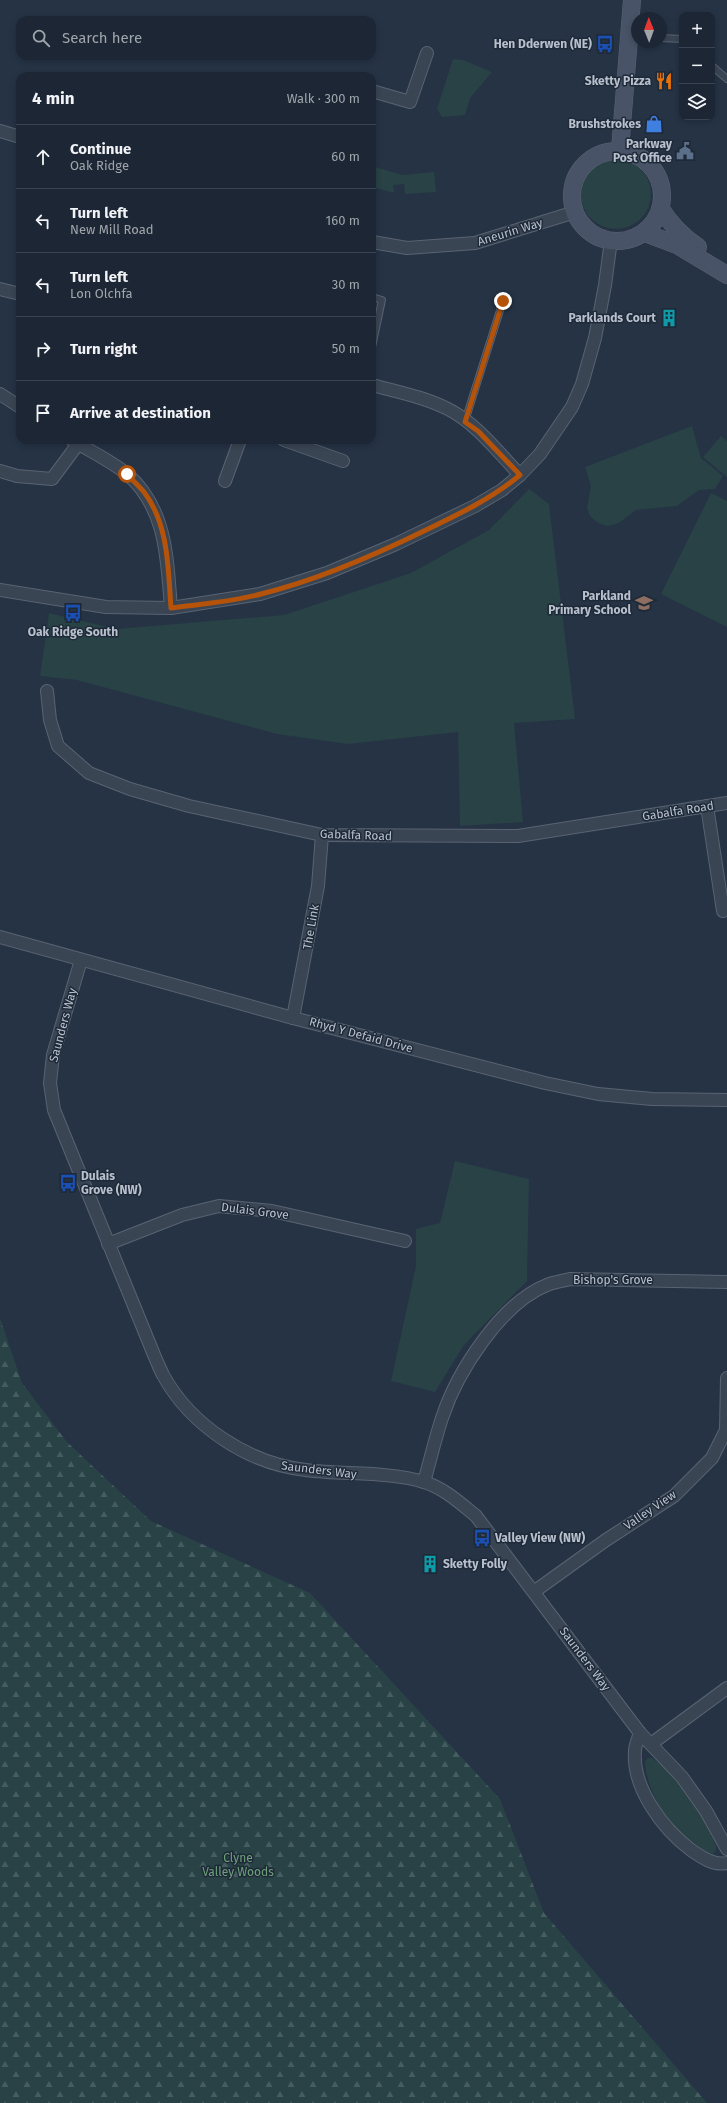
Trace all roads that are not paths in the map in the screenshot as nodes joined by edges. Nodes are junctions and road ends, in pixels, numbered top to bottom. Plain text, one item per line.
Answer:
1 (632, 0) edge
2 (632, 12) edge
3 (667, 38) edge
4 (679, 39) edge
5 (632, 48) edge
6 (427, 53) dead end
7 (715, 69) edge
8 (727, 79) edge
9 (376, 93) edge
10 (0, 131) edge
11 (16, 136) edge
12 (620, 150) junction
13 (661, 209) junction
14 (575, 212) junction
15 (645, 233) junction
16 (611, 240) junction
17 (376, 243) edge
18 (727, 265) edge
19 (727, 275) edge
20 (0, 289) edge
21 (16, 293) edge
22 (376, 298) edge
23 (503, 301) dead end
24 (376, 328) edge
25 (376, 386) edge
26 (0, 394) edge
27 (16, 404) edge
28 (465, 422) junction
29 (74, 444) edge
30 (78, 444) edge
31 (239, 444) edge
32 (295, 444) edge
33 (343, 461) dead end
34 (0, 471) edge
35 (520, 475) junction
36 (225, 481) dead end
37 (0, 590) edge
38 (171, 608) junction
39 (47, 691) dead end
40 (727, 803) edge
41 (707, 806) junction
42 (322, 835) junction
43 (723, 911) dead end
44 (0, 937) edge
45 (81, 960) junction
46 (293, 1018) junction
47 (727, 1100) edge
48 (405, 1241) dead end
49 (108, 1244) junction
50 (727, 1282) edge
51 (727, 1378) edge
52 (727, 1430) edge
53 (424, 1482) junction
54 (534, 1591) junction
55 (727, 1688) edge
56 (640, 1733) junction
57 (651, 1744) junction
58 (727, 1849) edge
59 (727, 1863) edge

1 - 2 street
3 - 4 lane
5 - 12 street
6 - 9 street
7 - 8 lane
10 - 11 street
12 - 13 street
12 - 14 street
13 - 15 street
13 - 18 street
14 - 16 street
14 - 17 street, Aneurin Way
15 - 16 street
15 - 19 street
16 - 35 street
20 - 21 street
22 - 24 lane
23 - 28 lane
25 - 28 street
26 - 27 street
28 - 35 street
29 - 34 street
30 - 38 street
31 - 36 street
32 - 33 street
35 - 38 street
37 - 38 street
39 - 42 street, Gabalfa Road
40 - 41 street, Gabalfa Road
41 - 42 street, Gabalfa Road
41 - 43 street
42 - 46 street, The Link
44 - 45 street, Rhyd Y Defaid Drive
45 - 46 street, Rhyd Y Defaid Drive
45 - 49 street, Saunders Way
46 - 47 street, Rhyd Y Defaid Drive
48 - 49 street, Dulais Grove
49 - 53 street, Saunders Way
50 - 53 street, Bishop's Grove
51 - 52 street, Valley View
52 - 54 street, Valley View
53 - 54 street, Saunders Way
54 - 56 street, Saunders Way
55 - 57 street
56 - 57 street, Saunders Way
56 - 59 street
57 - 58 street, Saunders Way

